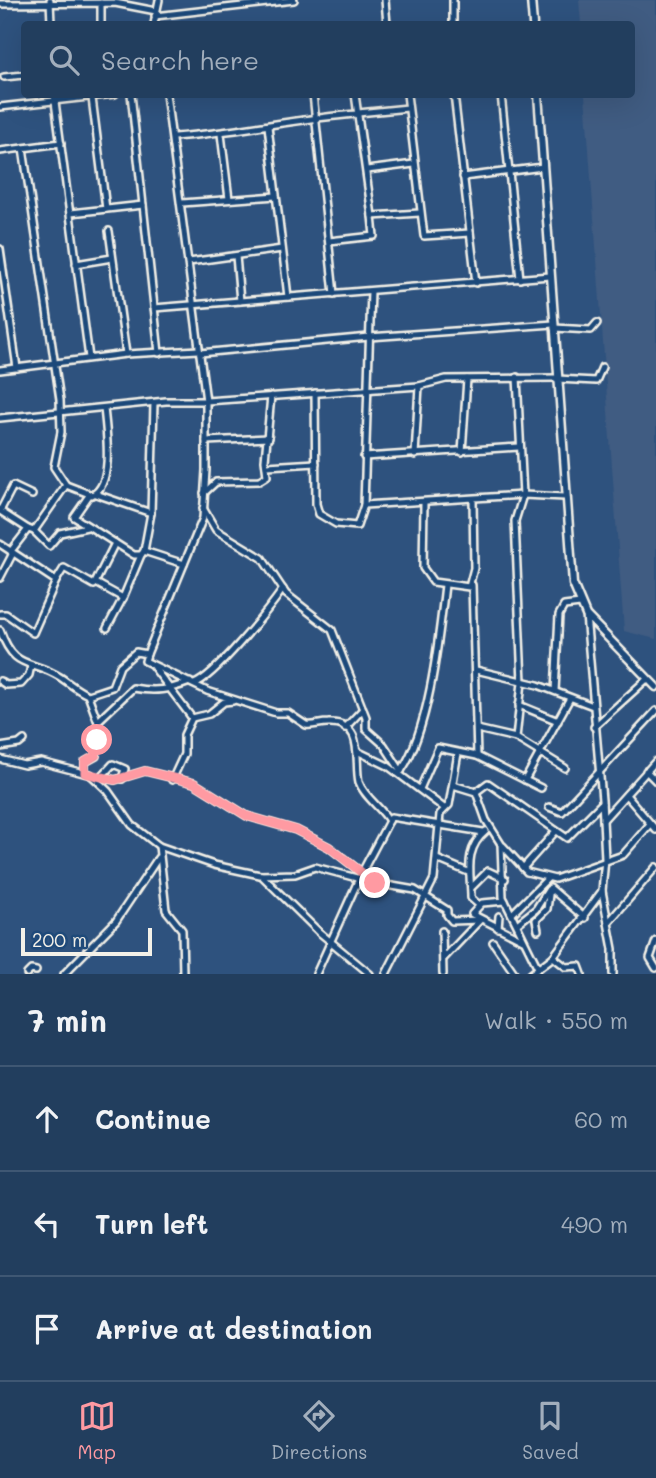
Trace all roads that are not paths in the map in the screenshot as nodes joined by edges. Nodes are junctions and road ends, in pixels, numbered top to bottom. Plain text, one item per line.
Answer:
1 (159, 0) edge
2 (215, 0) edge
3 (294, 0) edge
4 (385, 0) edge
5 (453, 0) edge
6 (531, 0) edge
7 (0, 2) edge
8 (50, 2) edge
9 (116, 2) edge
10 (101, 4) junction
11 (213, 10) junction
12 (156, 13) junction
13 (51, 21) edge
14 (101, 21) edge
15 (155, 21) edge
16 (387, 21) edge
17 (453, 21) edge
18 (533, 21) edge
19 (21, 75) edge
20 (4, 77) dead end
21 (55, 98) edge
22 (92, 98) joint
23 (131, 98) edge
24 (167, 98) edge
25 (314, 98) edge
26 (356, 98) edge
27 (407, 98) edge
28 (454, 98) edge
29 (501, 98) edge
30 (538, 98) edge
31 (0, 107) edge
32 (408, 108) junction
33 (358, 114) junction
34 (316, 117) junction
35 (268, 126) junction
36 (221, 134) junction
37 (174, 137) junction
38 (61, 143) junction
39 (23, 148) junction
40 (0, 151) edge
41 (414, 164) junction
42 (543, 167) junction
43 (367, 170) junction
44 (509, 172) junction
45 (463, 177) junction
46 (276, 196) junction
47 (229, 199) junction
48 (182, 203) junction
49 (143, 205) junction
50 (106, 209) junction
51 (71, 213) junction
52 (420, 213) junction
53 (373, 216) junction
54 (109, 231) dead end
55 (470, 233) junction
56 (330, 241) junction
57 (0, 249) edge
58 (282, 249) junction
59 (236, 256) junction
60 (112, 258) junction
61 (189, 262) junction
62 (76, 264) junction
63 (550, 276) junction
64 (520, 279) junction
65 (477, 283) junction
66 (371, 291) junction
67 (334, 294) junction
68 (288, 297) junction
69 (240, 301) junction
70 (194, 304) junction
71 (154, 308) junction
72 (597, 323) dead end
73 (554, 326) junction
74 (369, 337) junction
75 (199, 351) junction
76 (159, 353) junction
77 (126, 354) junction
78 (89, 358) junction
79 (54, 364) junction
80 (602, 367) dead end
81 (17, 368) junction
82 (0, 370) edge
83 (517, 377) junction
84 (557, 378) junction
85 (467, 379) junction
86 (419, 386) junction
87 (368, 388) junction
88 (315, 393) junction
89 (271, 396) junction
90 (206, 401) junction
91 (154, 403) junction
92 (104, 408) junction
93 (60, 410) junction
94 (0, 418) edge
95 (269, 438) junction
96 (206, 441) junction
97 (519, 447) junction
98 (462, 452) junction
99 (415, 455) junction
100 (363, 457) junction
101 (316, 463) junction
102 (267, 466) junction
103 (66, 485) junction
104 (93, 494) junction
105 (203, 494) junction
106 (32, 495) dead end
107 (523, 495) junction
108 (565, 497) junction
109 (473, 499) junction
110 (424, 503) junction
111 (364, 505) junction
112 (203, 508) junction
113 (0, 511) edge
114 (150, 513) junction
115 (88, 527) junction
116 (31, 530) junction
117 (115, 543) junction
118 (0, 544) edge
119 (11, 551) junction
120 (143, 553) junction
121 (184, 564) junction
122 (0, 577) edge
123 (56, 581) junction
124 (96, 583) junction
125 (472, 584) junction
126 (445, 585) junction
127 (283, 589) junction
128 (123, 598) junction
129 (580, 604) junction
130 (0, 614) edge
131 (586, 615) junction
132 (107, 628) dead end
133 (0, 630) edge
134 (146, 654) junction
135 (150, 663) junction
136 (31, 666) junction
137 (476, 670) junction
138 (648, 679) junction
139 (0, 681) edge
140 (522, 682) junction
141 (192, 683) junction
142 (656, 687) edge
143 (168, 690) junction
144 (555, 691) junction
145 (88, 695) junction
146 (570, 698) junction
147 (237, 700) junction
148 (519, 705) junction
149 (593, 706) junction
150 (363, 709) junction
151 (656, 711) edge
152 (192, 718) junction
153 (98, 721) junction
154 (558, 721) junction
155 (594, 727) junction
156 (347, 729) junction
157 (366, 729) junction
158 (477, 729) junction
159 (516, 738) junction
160 (24, 740) dead end
161 (0, 747) edge
162 (540, 751) junction
163 (359, 752) junction
164 (458, 753) junction
165 (477, 756) junction
166 (0, 759) edge
167 (656, 761) edge
168 (565, 768) dead end
169 (646, 771) junction
170 (400, 772) junction
171 (599, 773) junction
172 (87, 774) junction
173 (101, 777) junction
174 (122, 779) junction
175 (172, 780) junction
176 (525, 780) junction
177 (656, 781) edge
178 (453, 785) junction
179 (541, 788) dead end
180 (420, 789) junction
181 (475, 792) junction
182 (626, 795) junction
183 (602, 803) junction
184 (549, 807) dead end
185 (444, 808) junction
186 (603, 820) junction
187 (389, 821) junction
188 (650, 824) junction
189 (439, 826) junction
190 (491, 829) junction
191 (656, 830) edge
192 (556, 831) junction
193 (483, 832) junction
194 (501, 844) junction
195 (159, 846) junction
196 (158, 858) junction
197 (437, 859) junction
198 (605, 859) junction
199 (523, 868) junction
200 (656, 868) edge
201 (362, 872) junction
202 (468, 872) junction
203 (260, 875) junction
204 (548, 878) junction
205 (505, 879) junction
206 (555, 879) junction
207 (358, 880) junction
208 (375, 883) junction
209 (550, 887) junction
210 (471, 888) junction
211 (602, 891) junction
212 (426, 896) junction
213 (505, 901) junction
214 (479, 905) junction
215 (512, 914) junction
216 (499, 916) dead end
217 (585, 918) junction
218 (480, 920) junction
219 (608, 923) junction
220 (516, 924) junction
221 (498, 928) junction
222 (538, 930) dead end
223 (442, 931) dead end
224 (523, 940) junction
225 (330, 942) junction
226 (493, 942) dead end
227 (656, 942) edge
228 (444, 957) junction
229 (553, 957) junction
230 (656, 968) edge
231 (36, 971) dead end
232 (536, 972) edge
233 (27, 974) edge
234 (65, 974) edge
235 (183, 974) edge
236 (316, 974) edge
237 (370, 974) edge
238 (386, 974) edge
239 (443, 974) edge
240 (515, 974) edge
241 (582, 974) edge
242 (614, 974) edge

1 - 12 street
2 - 11 street
3 - 11 street
4 - 16 street
5 - 17 street
6 - 18 street
7 - 8 street
8 - 10 street
8 - 13 street
9 - 10 street
9 - 12 street
10 - 14 street
11 - 12 street
12 - 15 street
19 - 20 street
21 - 22 street
21 - 31 street
21 - 38 street
22 - 50 street
23 - 49 street
24 - 37 street
25 - 34 street
26 - 33 street
27 - 32 street
28 - 45 street
29 - 44 street
30 - 42 street
32 - 33 street
32 - 41 street
33 - 34 street
33 - 43 street
34 - 35 street
34 - 56 street
35 - 36 street
35 - 46 street
36 - 37 street
36 - 47 street
37 - 48 street
38 - 39 street
38 - 51 street
39 - 40 street
39 - 79 street
41 - 43 street
41 - 52 street
42 - 44 street
42 - 63 street
43 - 53 street
44 - 45 street
44 - 64 street
45 - 55 street
46 - 47 street
46 - 58 street
47 - 48 street
48 - 61 street
49 - 50 street
49 - 71 street
50 - 51 street
51 - 62 street
52 - 53 street
52 - 55 street
53 - 56 street
54 - 60 street
55 - 65 street
56 - 67 street
57 - 81 street
58 - 59 street
58 - 68 street
59 - 61 street
59 - 69 street
60 - 62 street
60 - 77 street
61 - 70 street
62 - 78 street
63 - 64 street
63 - 73 street
64 - 65 street
65 - 66 street
66 - 67 street
66 - 74 street
67 - 68 street
68 - 69 street
69 - 70 street
70 - 71 street
70 - 75 street
71 - 76 street
72 - 73 street
73 - 74 street
73 - 84 street
74 - 75 street
74 - 87 street
75 - 76 street
75 - 90 street
76 - 77 street
77 - 78 street
78 - 79 street
79 - 81 street
79 - 93 street
80 - 84 street
81 - 82 street
83 - 84 street
83 - 85 street
83 - 97 street
84 - 108 street
85 - 86 street
85 - 98 street
86 - 87 street
86 - 99 street
87 - 88 street
87 - 100 street
88 - 89 street
88 - 101 street
89 - 90 street
89 - 95 street
90 - 91 street
90 - 96 street
91 - 92 street
91 - 114 street
92 - 93 street
92 - 104 street
93 - 94 street
93 - 103 street
95 - 96 street
95 - 102 street
96 - 105 street
97 - 98 street
97 - 107 street
98 - 99 street
99 - 100 street
100 - 111 street
101 - 102 street
101 - 111 street
102 - 105 street
103 - 104 street
103 - 116 street
104 - 114 street
104 - 115 street
105 - 112 street
106 - 113 street
107 - 108 street
107 - 109 street
107 - 140 street
108 - 129 street
109 - 110 street
109 - 125 street
110 - 111 street
110 - 126 street
112 - 121 street
112 - 127 street
113 - 116 street
114 - 120 street
115 - 116 street
115 - 117 street
116 - 119 street
117 - 120 street
117 - 124 street
118 - 119 street
119 - 122 street
119 - 123 street
120 - 121 street
120 - 128 street
121 - 134 street
123 - 124 street
123 - 130 street
124 - 128 street
125 - 126 street
125 - 137 street
126 - 170 street
127 - 141 street
127 - 150 street
128 - 132 street
129 - 131 street
129 - 144 street
131 - 138 street
131 - 149 street
133 - 136 street
134 - 135 street
134 - 145 street
135 - 141 street
135 - 143 street
136 - 139 street
136 - 145 street
137 - 140 street
137 - 158 street
138 - 142 street
138 - 155 street
140 - 144 street
140 - 148 street
141 - 143 street
141 - 147 street
143 - 152 street
143 - 153 street
144 - 146 street
145 - 153 street
146 - 149 street
146 - 154 street
147 - 152 street
147 - 156 street
148 - 154 street
148 - 159 street
149 - 155 street
150 - 156 street
150 - 157 street
151 - 171 street
152 - 175 street
153 - 172 street
154 - 162 street
155 - 171 street
156 - 157 street
156 - 163 street
157 - 170 street
158 - 159 street
158 - 165 street
159 - 162 street
160 - 161 street
162 - 168 street
162 - 176 street
163 - 170 street
163 - 187 street
164 - 165 street
164 - 178 street
164 - 180 street
165 - 176 street
166 - 172 street
167 - 169 street
169 - 177 street
169 - 182 street
170 - 180 street
171 - 183 street
171 - 184 street
172 - 173 street
172 - 195 street
173 - 174 street
173 - 174 street
174 - 175 street
175 - 201 street
176 - 179 street
178 - 181 street
178 - 185 street
180 - 185 street
181 - 190 street
181 - 192 street
182 - 186 street
182 - 188 street
183 - 186 street
183 - 192 street
185 - 189 street
186 - 198 street
187 - 189 street
187 - 201 street
188 - 191 street
188 - 198 street
189 - 193 street
189 - 197 street
190 - 193 street
190 - 194 street
192 - 199 street
193 - 202 street
194 - 199 street
194 - 205 street
195 - 196 street
195 - 203 street
196 - 234 street
196 - 235 street
197 - 202 street
197 - 212 street
198 - 206 street
198 - 211 street
199 - 204 street
200 - 219 street
201 - 207 street
201 - 208 street
202 - 210 street
203 - 207 street
203 - 225 street
204 - 206 street
204 - 215 street
205 - 210 street
205 - 213 street
206 - 209 street
207 - 208 street
207 - 225 street
208 - 212 street
209 - 217 street
209 - 220 street
209 - 222 street
210 - 214 street
211 - 217 street
211 - 219 street
212 - 218 street
212 - 238 street
213 - 214 street
213 - 215 street
214 - 218 street
215 - 220 street
216 - 221 street
217 - 229 street
218 - 221 street
218 - 228 street
219 - 242 street
220 - 224 street
221 - 224 street
223 - 228 street
224 - 232 street
225 - 236 street
225 - 237 street
226 - 240 street
227 - 230 street
228 - 239 street
229 - 232 street
229 - 241 street
231 - 233 street

